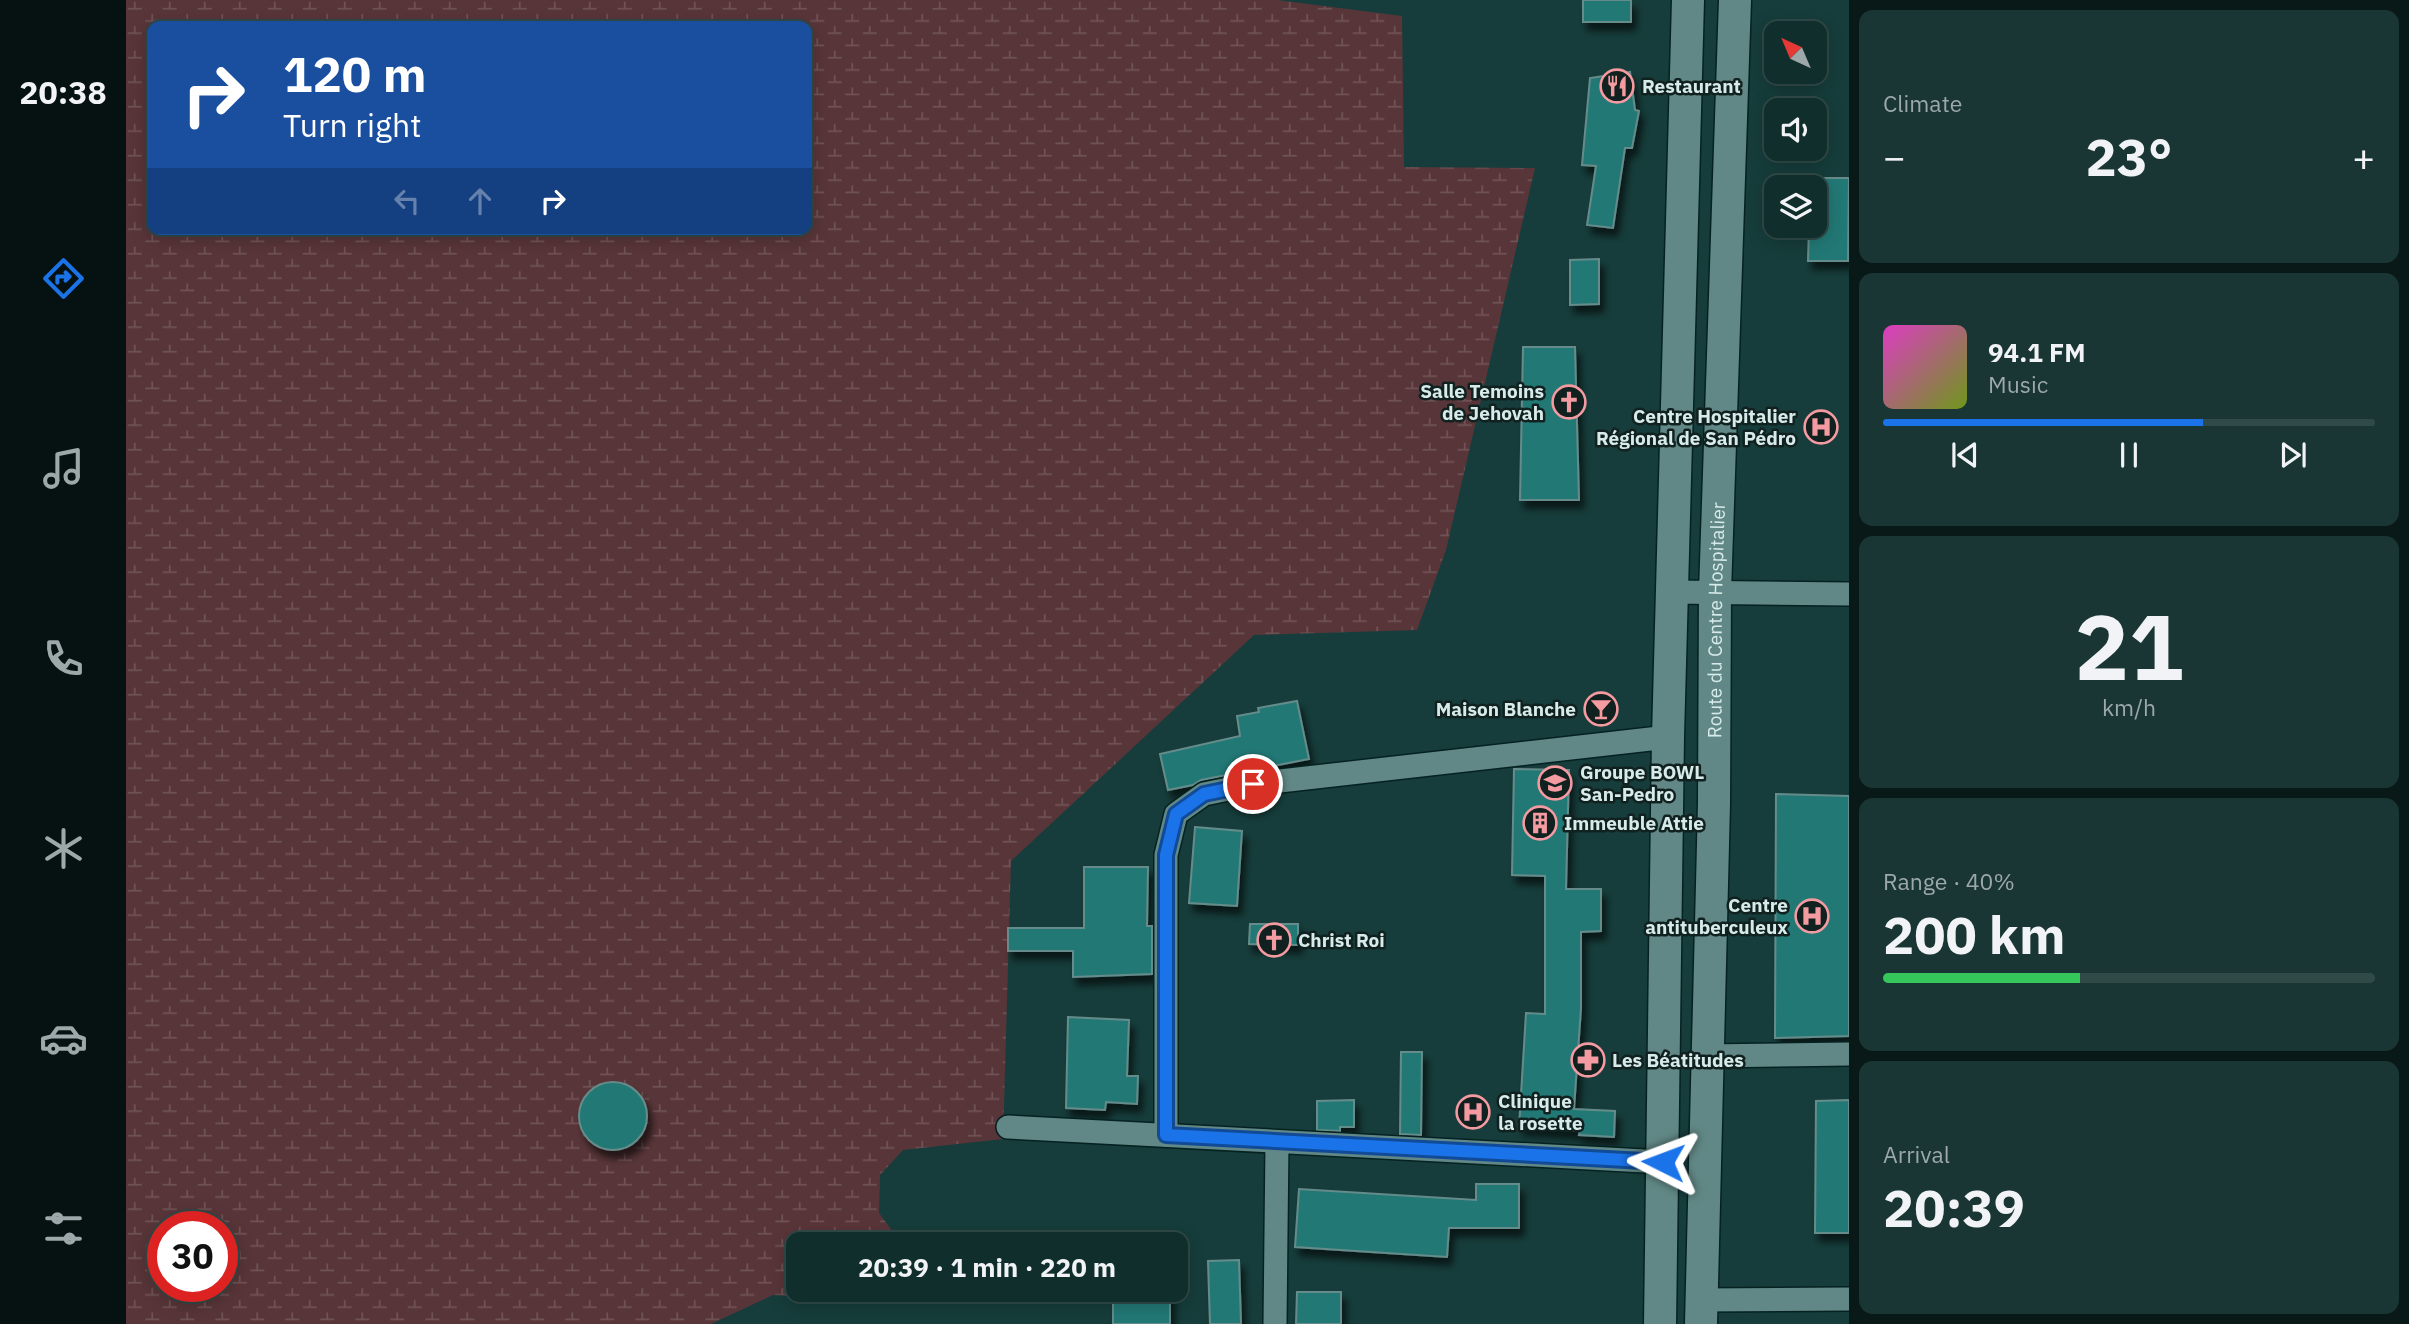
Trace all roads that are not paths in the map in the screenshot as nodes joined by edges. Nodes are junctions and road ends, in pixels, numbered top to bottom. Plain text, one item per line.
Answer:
1 (1688, 0) edge
2 (1735, 0) edge
3 (1672, 592) junction
4 (1715, 592) junction
5 (1849, 594) edge
6 (1668, 737) junction
7 (1849, 1054) edge
8 (1706, 1056) junction
9 (1008, 1127) dead end
10 (1166, 1135) junction
11 (1277, 1142) junction
12 (1663, 1162) junction
13 (1849, 1299) edge
14 (1701, 1312) edge
15 (1275, 1324) edge
16 (1660, 1324) edge

1 - 3 street
2 - 4 street, Route du Centre Hospitalier
3 - 4 street
3 - 6 street
4 - 5 street
4 - 8 street, Route du Centre Hospitalier
6 - 10 street
6 - 12 street
7 - 8 street
8 - 14 street, Route du Centre Hospitalier
9 - 10 street
10 - 11 street
11 - 12 street
11 - 15 street
12 - 16 street
13 - 14 street

